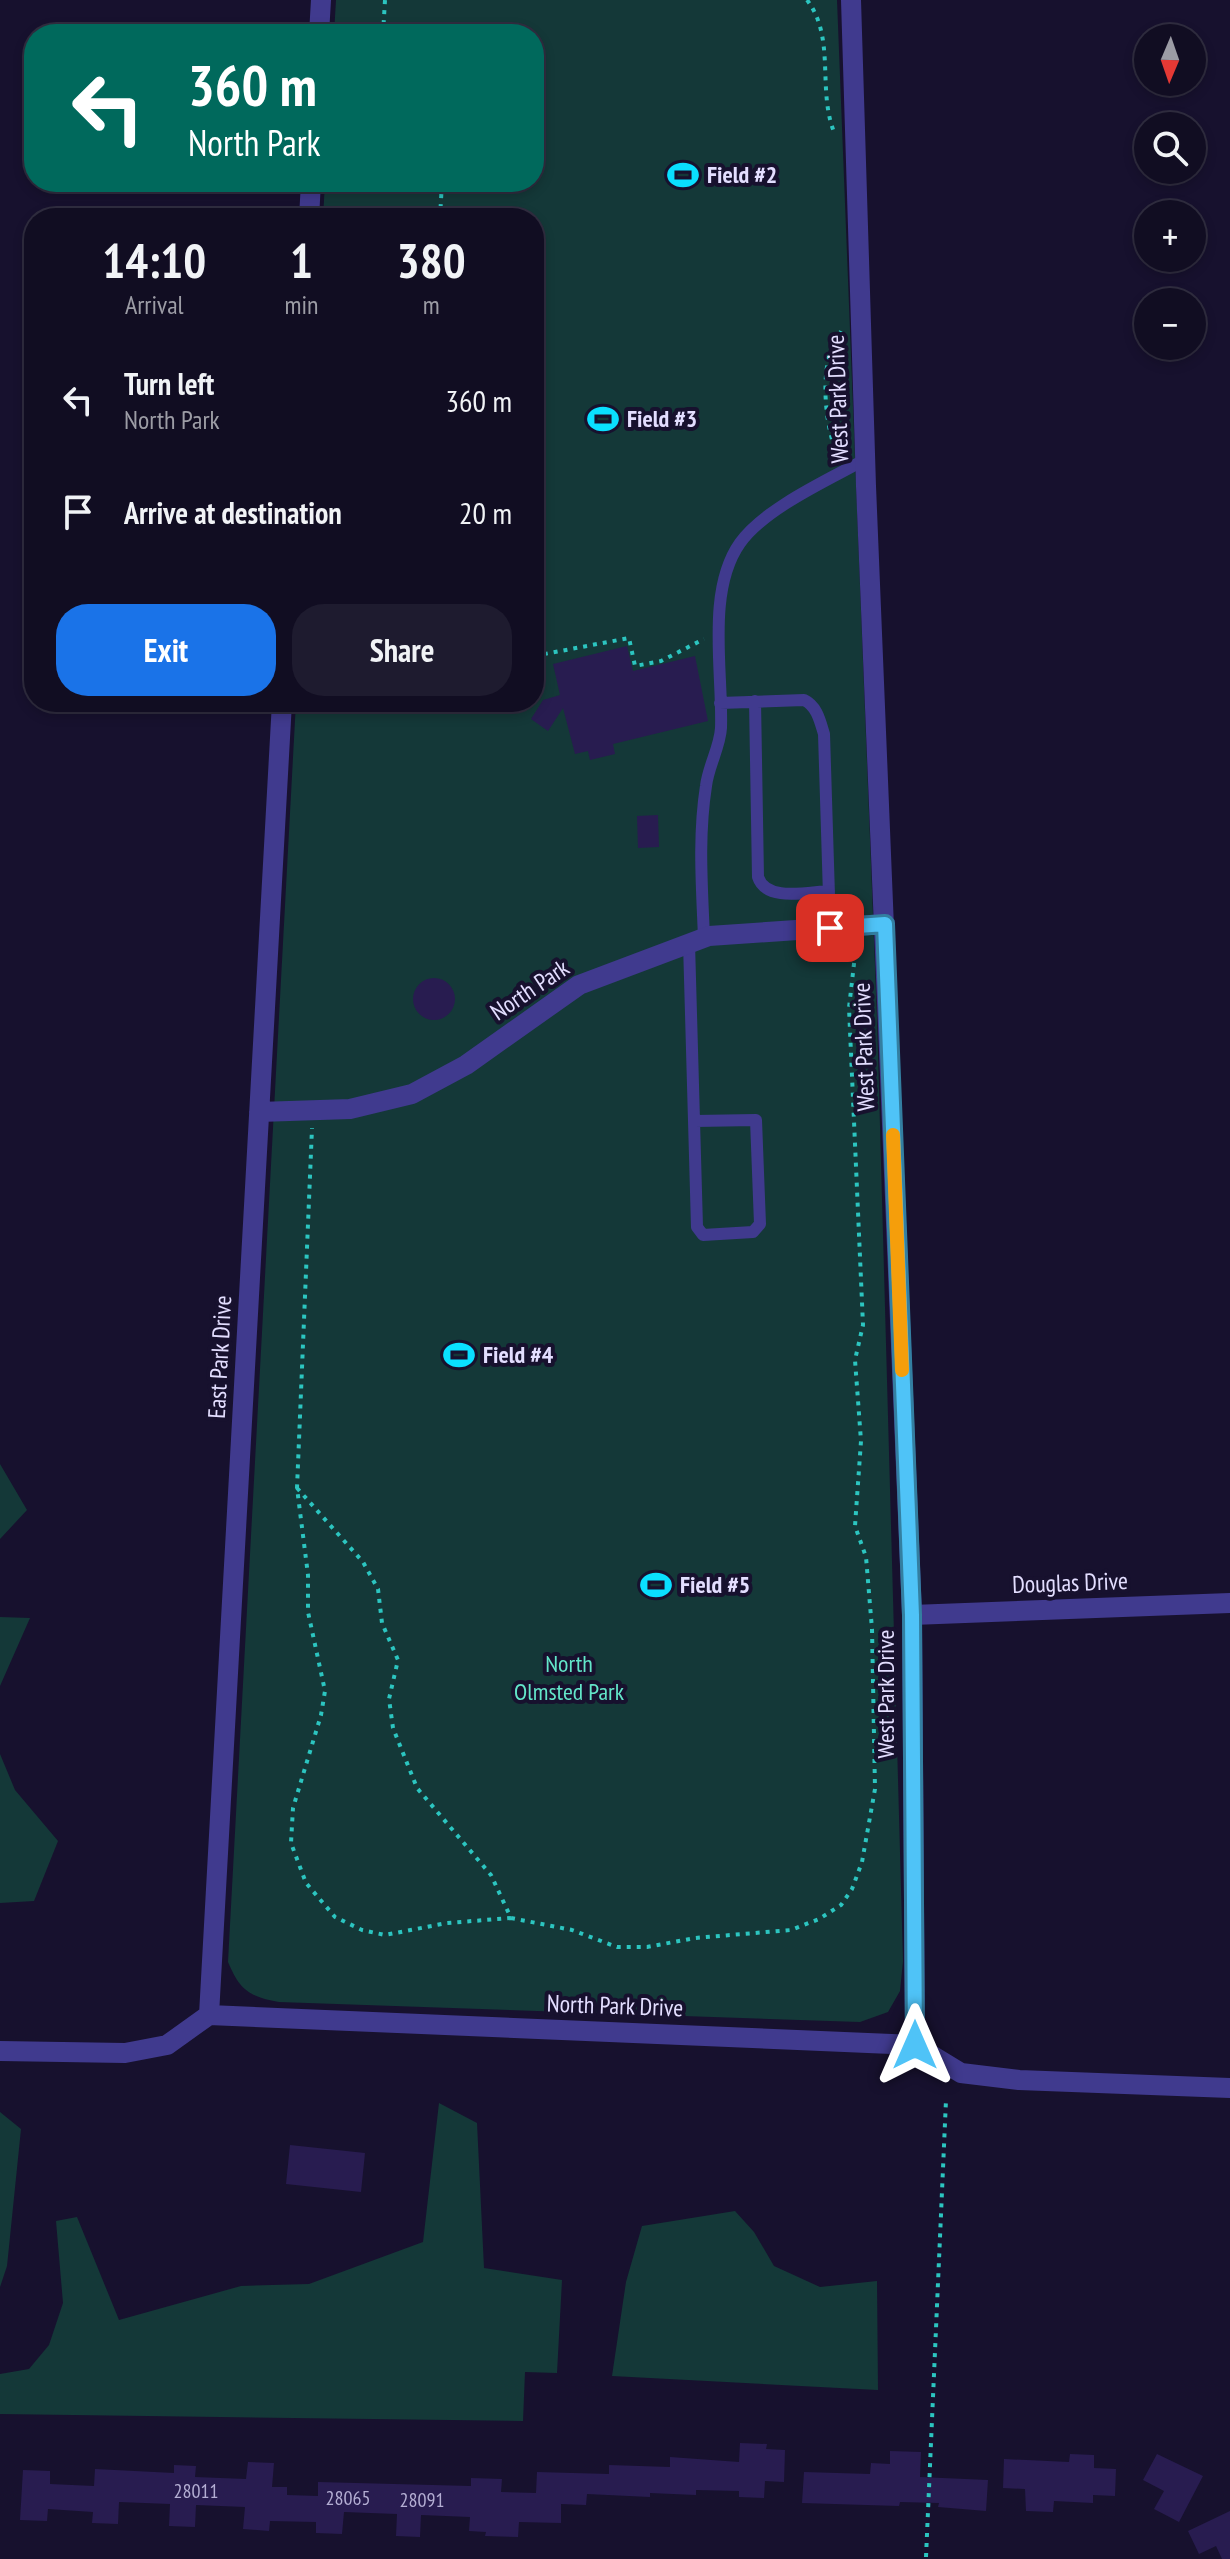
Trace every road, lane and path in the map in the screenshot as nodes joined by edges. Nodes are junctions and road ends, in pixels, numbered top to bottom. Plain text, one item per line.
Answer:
1 (321, 0) edge
2 (385, 0) edge
3 (807, 0) edge
4 (851, 0) edge
5 (320, 24) edge
6 (384, 24) edge
7 (835, 135) dead end
8 (844, 324) dead end
9 (839, 459) dead end
10 (866, 459) junction
11 (720, 631) junction
12 (544, 654) edge
13 (755, 701) junction
14 (720, 703) junction
15 (281, 712) edge
16 (829, 891) junction
17 (885, 924) junction
18 (830, 928) junction
19 (696, 941) junction
20 (856, 946) dead end
21 (259, 1112) junction
22 (695, 1121) junction
23 (312, 1127) dead end
24 (297, 1488) junction
25 (1230, 1603) edge
26 (912, 1615) junction
27 (511, 1918) junction
28 (209, 2015) junction
29 (915, 2045) junction
30 (0, 2051) edge
31 (1230, 2088) edge
32 (946, 2100) dead end
33 (926, 2557) dead end

1 - 5 street
2 - 6 path
3 - 7 path
4 - 10 street, West Park Drive
8 - 9 path
10 - 11 lane
10 - 17 street, West Park Drive
11 - 12 path
11 - 14 lane
13 - 14 lane
13 - 16 lane
13 - 16 lane
14 - 19 lane
15 - 21 street, East Park Drive
16 - 18 lane
17 - 18 street, North Park
17 - 26 street, West Park Drive
18 - 19 street, North Park
19 - 21 street, North Park
19 - 22 lane
20 - 27 path
21 - 28 street, East Park Drive
22 - 22 lane
23 - 24 path
24 - 27 path
24 - 27 path
25 - 26 street, Douglas Drive
26 - 29 street, West Park Drive
28 - 29 street, North Park Drive
28 - 30 street
29 - 31 street, North Park Drive
32 - 33 path

